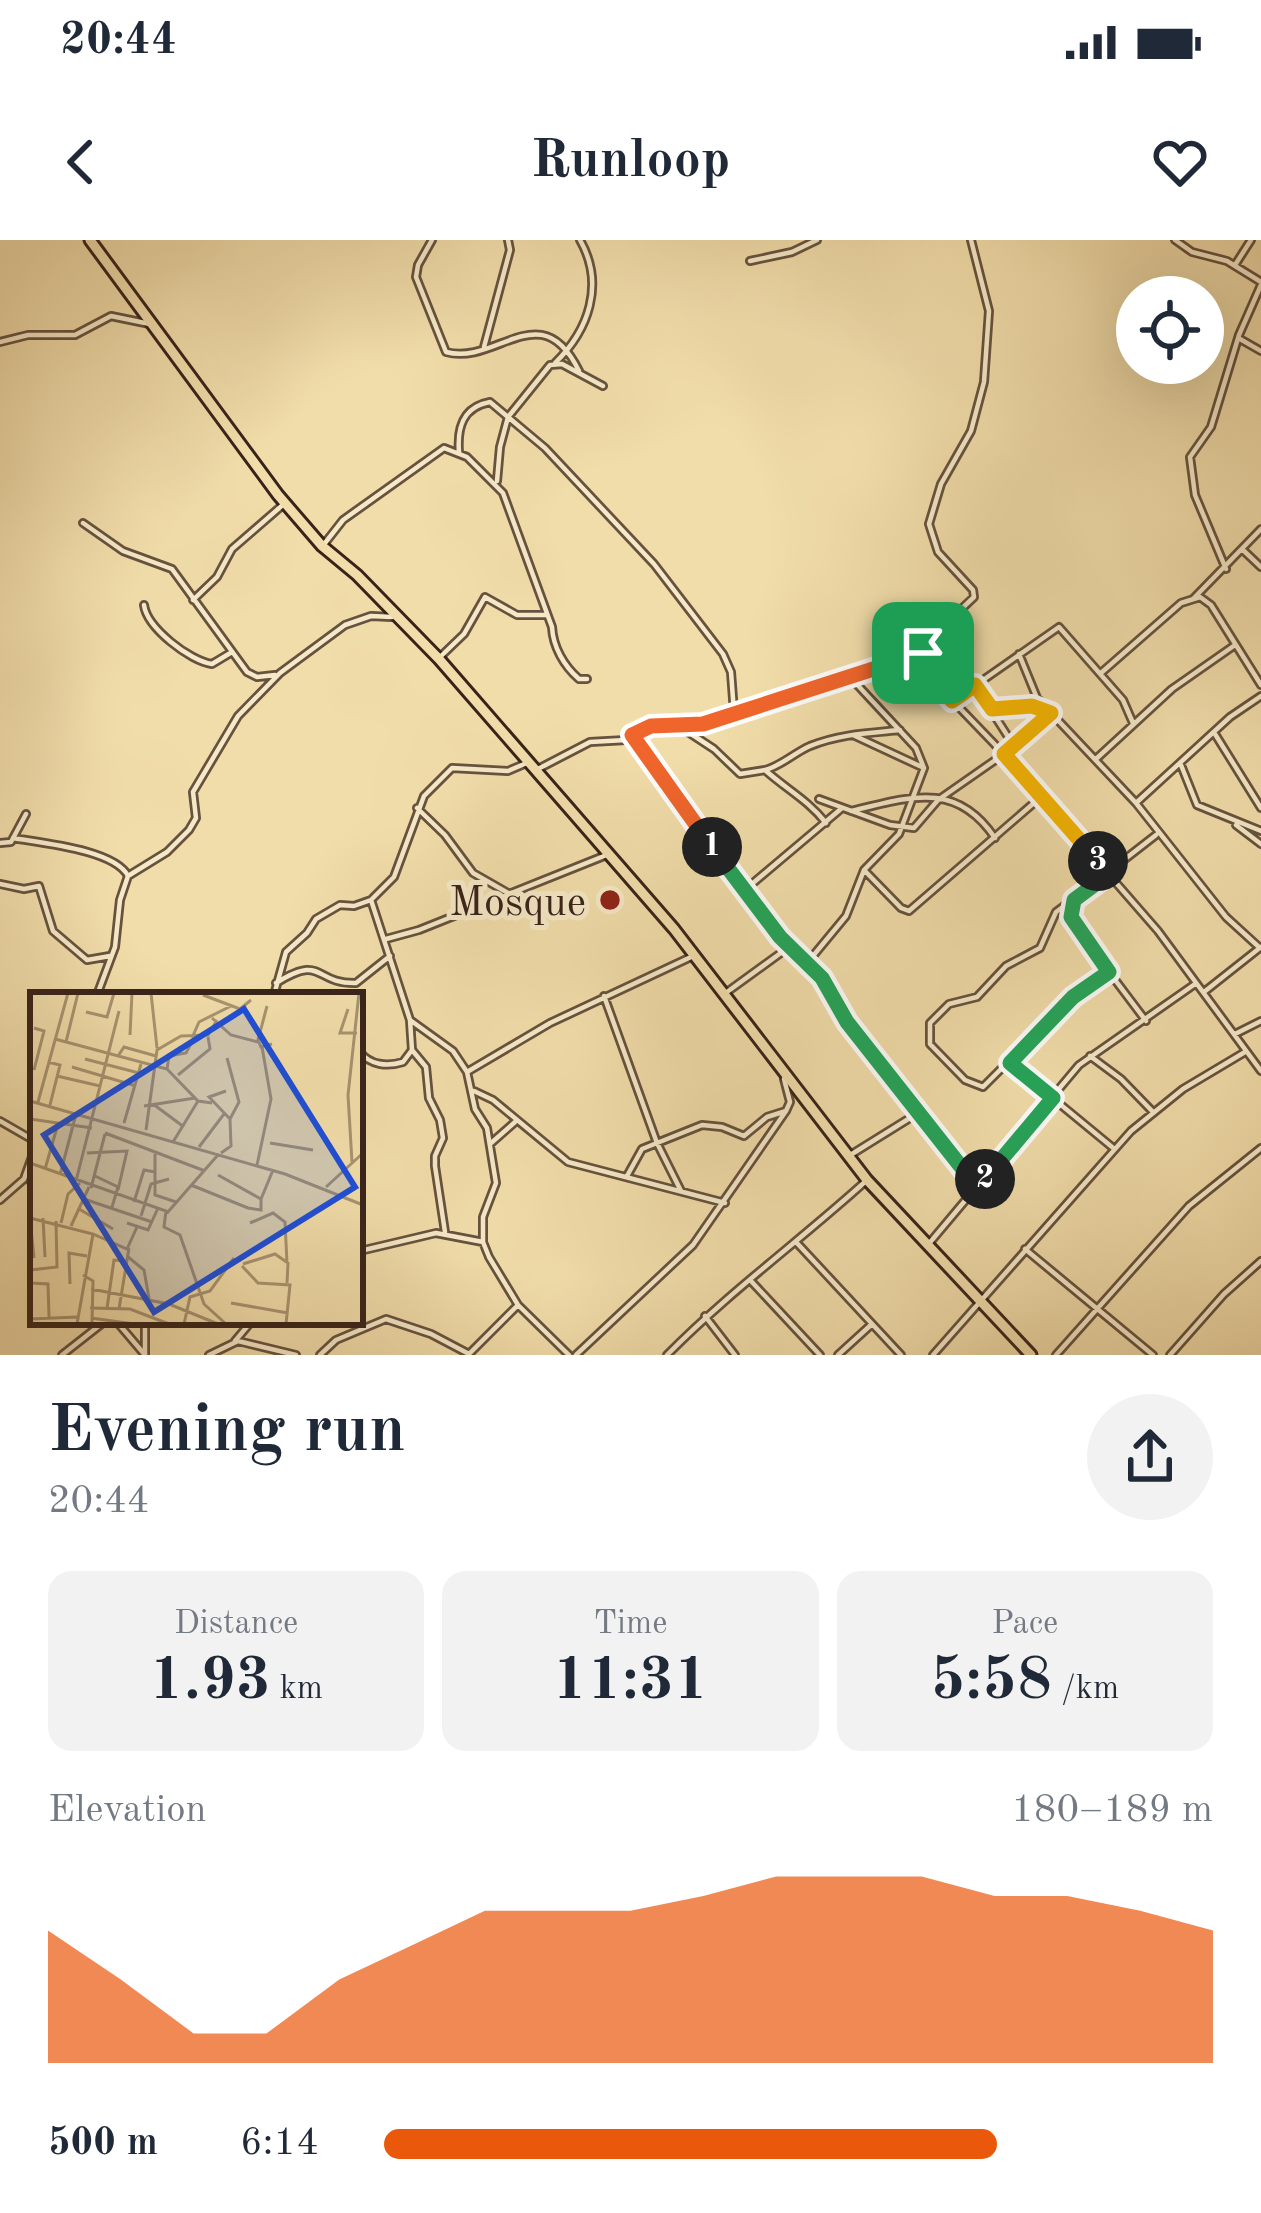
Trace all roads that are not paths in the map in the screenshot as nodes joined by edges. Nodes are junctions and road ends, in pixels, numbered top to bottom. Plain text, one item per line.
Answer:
1 (90, 240) edge
2 (432, 240) edge
3 (508, 240) edge
4 (580, 240) edge
5 (817, 240) edge
6 (970, 240) edge
7 (1175, 240) edge
8 (1251, 240) edge
9 (750, 261) dead end
10 (1235, 265) junction
11 (1261, 284) edge
12 (150, 324) junction
13 (1238, 339) junction
14 (0, 342) edge
15 (484, 347) junction
16 (569, 350) junction
17 (1261, 351) edge
18 (555, 363) junction
19 (579, 370) junction
20 (604, 386) dead end
21 (508, 417) junction
22 (458, 429) junction
23 (444, 448) junction
24 (459, 452) junction
25 (497, 483) junction
26 (285, 503) junction
27 (83, 523) dead end
28 (1261, 529) edge
29 (322, 546) junction
30 (1244, 550) junction
31 (1261, 567) edge
32 (1226, 569) junction
33 (1194, 598) junction
34 (193, 601) junction
35 (144, 605) dead end
36 (547, 615) junction
37 (398, 617) junction
38 (1237, 644) junction
39 (232, 652) junction
40 (923, 653) junction
41 (1019, 654) junction
42 (439, 659) junction
43 (280, 673) junction
44 (1101, 673) junction
45 (851, 678) junction
46 (587, 679) dead end
47 (975, 685) junction
48 (1261, 685) edge
49 (1261, 696) edge
50 (952, 701) junction
51 (992, 709) junction
52 (1048, 711) junction
53 (734, 712) junction
54 (1133, 723) junction
55 (682, 728) junction
56 (900, 730) junction
57 (1215, 734) junction
58 (632, 735) junction
59 (853, 735) junction
60 (1014, 747) junction
61 (1004, 754) junction
62 (1096, 759) junction
63 (1181, 765) junction
64 (532, 766) junction
65 (924, 768) junction
66 (765, 770) junction
67 (921, 783) junction
68 (1042, 796) junction
69 (914, 798) junction
70 (819, 799) dead end
71 (935, 799) junction
72 (1136, 803) junction
73 (417, 808) junction
74 (842, 808) junction
75 (1261, 808) edge
76 (851, 811) junction
77 (26, 814) dead end
78 (1232, 822) junction
79 (826, 823) junction
80 (902, 828) junction
81 (1261, 832) edge
82 (1158, 833) junction
83 (13, 838) junction
84 (996, 839) junction
85 (0, 843) edge
86 (1261, 844) edge
87 (609, 854) junction
88 (864, 870) junction
89 (1109, 874) junction
90 (128, 876) junction
91 (0, 884) edge
92 (745, 890) junction
93 (508, 893) junction
94 (1080, 894) junction
95 (371, 900) junction
96 (386, 939) junction
97 (788, 946) junction
98 (1260, 948) edge
99 (696, 955) junction
100 (112, 956) junction
101 (390, 956) junction
102 (806, 963) junction
103 (1109, 972) junction
104 (1197, 982) junction
105 (276, 983) junction
106 (99, 992) edge
107 (274, 992) edge
108 (727, 992) junction
109 (1204, 992) junction
110 (604, 996) junction
111 (410, 1020) junction
112 (1146, 1021) junction
113 (1261, 1021) edge
114 (1235, 1034) junction
115 (412, 1050) junction
116 (1247, 1051) junction
117 (363, 1055) edge
118 (1090, 1056) junction
119 (1010, 1063) junction
120 (782, 1067) junction
121 (1261, 1071) edge
122 (467, 1072) junction
123 (473, 1091) junction
124 (1053, 1098) junction
125 (786, 1111) junction
126 (1153, 1112) junction
127 (918, 1113) junction
128 (0, 1121) edge
129 (515, 1122) junction
130 (30, 1130) edge
131 (24, 1133) junction
132 (30, 1138) edge
133 (657, 1143) junction
134 (490, 1144) junction
135 (1114, 1148) junction
136 (1261, 1148) edge
137 (849, 1157) junction
138 (30, 1161) edge
139 (27, 1168) junction
140 (626, 1176) junction
141 (30, 1178) edge
142 (867, 1180) junction
143 (977, 1187) junction
144 (682, 1193) junction
145 (0, 1200) edge
146 (725, 1203) junction
147 (445, 1232) junction
148 (483, 1242) junction
149 (796, 1242) junction
150 (928, 1246) junction
151 (1025, 1249) junction
152 (363, 1250) edge
153 (1261, 1261) edge
154 (752, 1281) junction
155 (982, 1302) junction
156 (518, 1305) junction
157 (1100, 1310) junction
158 (705, 1316) junction
159 (872, 1324) junction
160 (95, 1325) edge
161 (120, 1325) edge
162 (248, 1325) edge
163 (235, 1341) junction
164 (468, 1354) edge
165 (62, 1355) edge
166 (145, 1355) edge
167 (209, 1355) edge
168 (296, 1355) edge
169 (320, 1355) edge
170 (573, 1355) edge
171 (667, 1355) edge
172 (734, 1355) edge
173 (820, 1355) edge
174 (838, 1355) edge
175 (901, 1355) edge
176 (933, 1355) edge
177 (1030, 1355) edge
178 (1056, 1355) edge
179 (1153, 1355) edge
180 (1170, 1355) edge

1 - 12 highway
2 - 15 street
3 - 15 street
4 - 16 street
5 - 9 street
6 - 40 street
7 - 10 street
8 - 10 street
10 - 11 street
11 - 13 street
12 - 14 street
12 - 26 highway
13 - 17 street
13 - 32 street
15 - 16 street
16 - 18 street
16 - 19 street
18 - 19 street
18 - 21 street
19 - 20 street
21 - 22 street
21 - 25 street
21 - 53 street
22 - 23 street
22 - 24 street
23 - 24 street
23 - 29 street
24 - 25 street
25 - 36 street
26 - 29 highway
26 - 34 street
27 - 34 street
28 - 30 street
29 - 37 highway
30 - 31 street
30 - 32 street
32 - 33 street
33 - 38 street
33 - 44 street
34 - 39 street
35 - 39 street
36 - 42 street
36 - 46 street
37 - 42 highway
37 - 43 street
38 - 48 street
38 - 54 street
39 - 43 street
40 - 45 street
40 - 50 street
41 - 44 street
41 - 47 street
41 - 52 street
42 - 64 highway
43 - 90 street
44 - 54 street
45 - 53 street
45 - 56 street
47 - 50 street
47 - 51 street
49 - 57 street
50 - 61 street
51 - 52 street
51 - 60 street
52 - 60 street
52 - 62 street
53 - 55 street
54 - 62 street
55 - 58 street
55 - 66 street
56 - 59 street
56 - 65 street
57 - 63 street
57 - 75 street
58 - 64 street
58 - 92 street
59 - 65 street
59 - 66 street
60 - 61 street
61 - 68 street
61 - 71 street
62 - 72 street
63 - 72 street
63 - 78 street
64 - 73 street
64 - 87 highway
65 - 67 street
66 - 79 street
67 - 69 street
67 - 71 street
68 - 84 street
68 - 89 street
69 - 71 street
69 - 76 street
69 - 80 street
70 - 74 street
71 - 80 street
71 - 84 street
72 - 82 street
73 - 93 street
73 - 95 street
74 - 76 street
74 - 79 street
76 - 80 street
77 - 83 street
78 - 81 street
78 - 86 street
79 - 92 street
80 - 88 street
82 - 89 street
82 - 98 street
83 - 85 street
83 - 90 street
84 - 88 street
87 - 93 street
87 - 99 highway
88 - 102 street
89 - 94 street
89 - 104 street
90 - 100 street
91 - 100 street
92 - 97 street
93 - 96 street
94 - 103 street
94 - 119 street
95 - 96 street
95 - 105 street
96 - 101 street
97 - 102 street
97 - 108 street
98 - 109 street
99 - 108 highway
99 - 110 street
100 - 106 street
101 - 105 street
101 - 111 street
102 - 127 street
103 - 112 street
103 - 119 street
104 - 109 street
104 - 112 street
105 - 107 street
108 - 120 highway
109 - 114 street
110 - 122 street
110 - 133 street
111 - 115 street
111 - 122 street
112 - 118 street
113 - 114 street
114 - 116 street
115 - 117 street
115 - 147 street
116 - 121 street
116 - 126 street
118 - 124 street
118 - 126 street
119 - 124 street
120 - 125 street
120 - 137 highway
122 - 123 street
123 - 129 street
123 - 134 street
124 - 135 street
124 - 143 street
125 - 133 street
125 - 146 street
126 - 135 street
127 - 137 street
127 - 143 street
128 - 131 street
129 - 134 street
129 - 140 street
130 - 131 street
131 - 132 street
133 - 140 street
133 - 144 street
134 - 148 street
135 - 151 street
136 - 157 street
137 - 142 highway
138 - 139 street
139 - 141 street
139 - 145 street
140 - 144 street
142 - 149 street
142 - 150 highway
143 - 150 street
144 - 146 street
146 - 170 street
147 - 148 street
147 - 152 street
148 - 156 street
149 - 154 street
149 - 159 street
150 - 155 highway
151 - 155 street
151 - 157 street
153 - 180 street
154 - 158 street
154 - 173 street
155 - 176 street
155 - 177 highway
156 - 164 street
156 - 170 street
157 - 178 street
157 - 179 street
158 - 171 street
158 - 172 street
159 - 174 street
159 - 175 street
160 - 165 street
161 - 166 street
162 - 163 street
163 - 167 street
163 - 168 street
164 - 169 street

